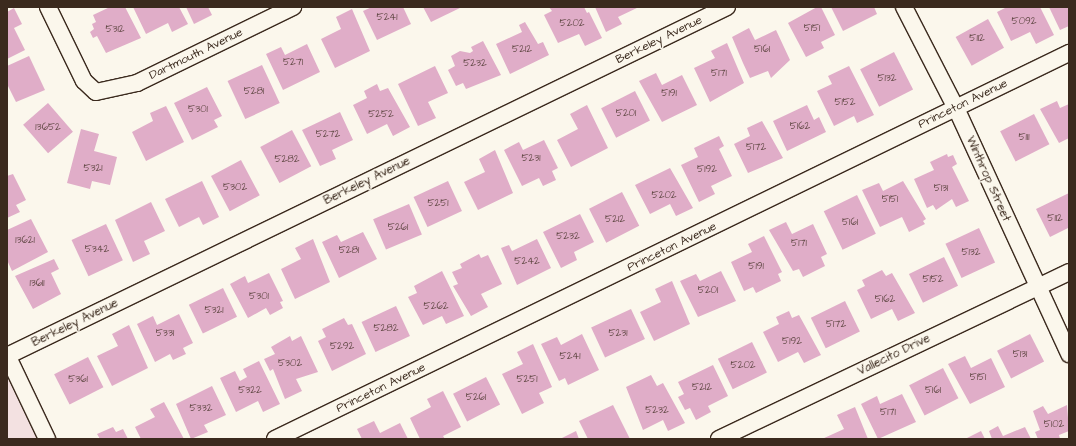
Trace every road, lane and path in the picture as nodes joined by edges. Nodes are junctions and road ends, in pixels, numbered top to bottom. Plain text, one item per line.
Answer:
1 (48, 7) edge
2 (293, 7) edge
3 (727, 7) edge
4 (904, 7) edge
5 (1069, 53) edge
6 (956, 108) junction
7 (1069, 272) edge
8 (1037, 287) junction
9 (1069, 354) edge
10 (7, 355) edge
11 (46, 438) edge
12 (275, 439) edge
13 (719, 439) edge

1 - 2 street, Dartmouth Avenue
3 - 10 street, Berkeley Avenue
4 - 6 street, Winthrop Street
5 - 6 street, Princeton Avenue
6 - 8 street, Winthrop Street
6 - 12 street, Princeton Avenue
7 - 8 street, Vallecito Drive
8 - 9 street, Winthrop Street
8 - 13 street, Vallecito Drive
10 - 11 street

